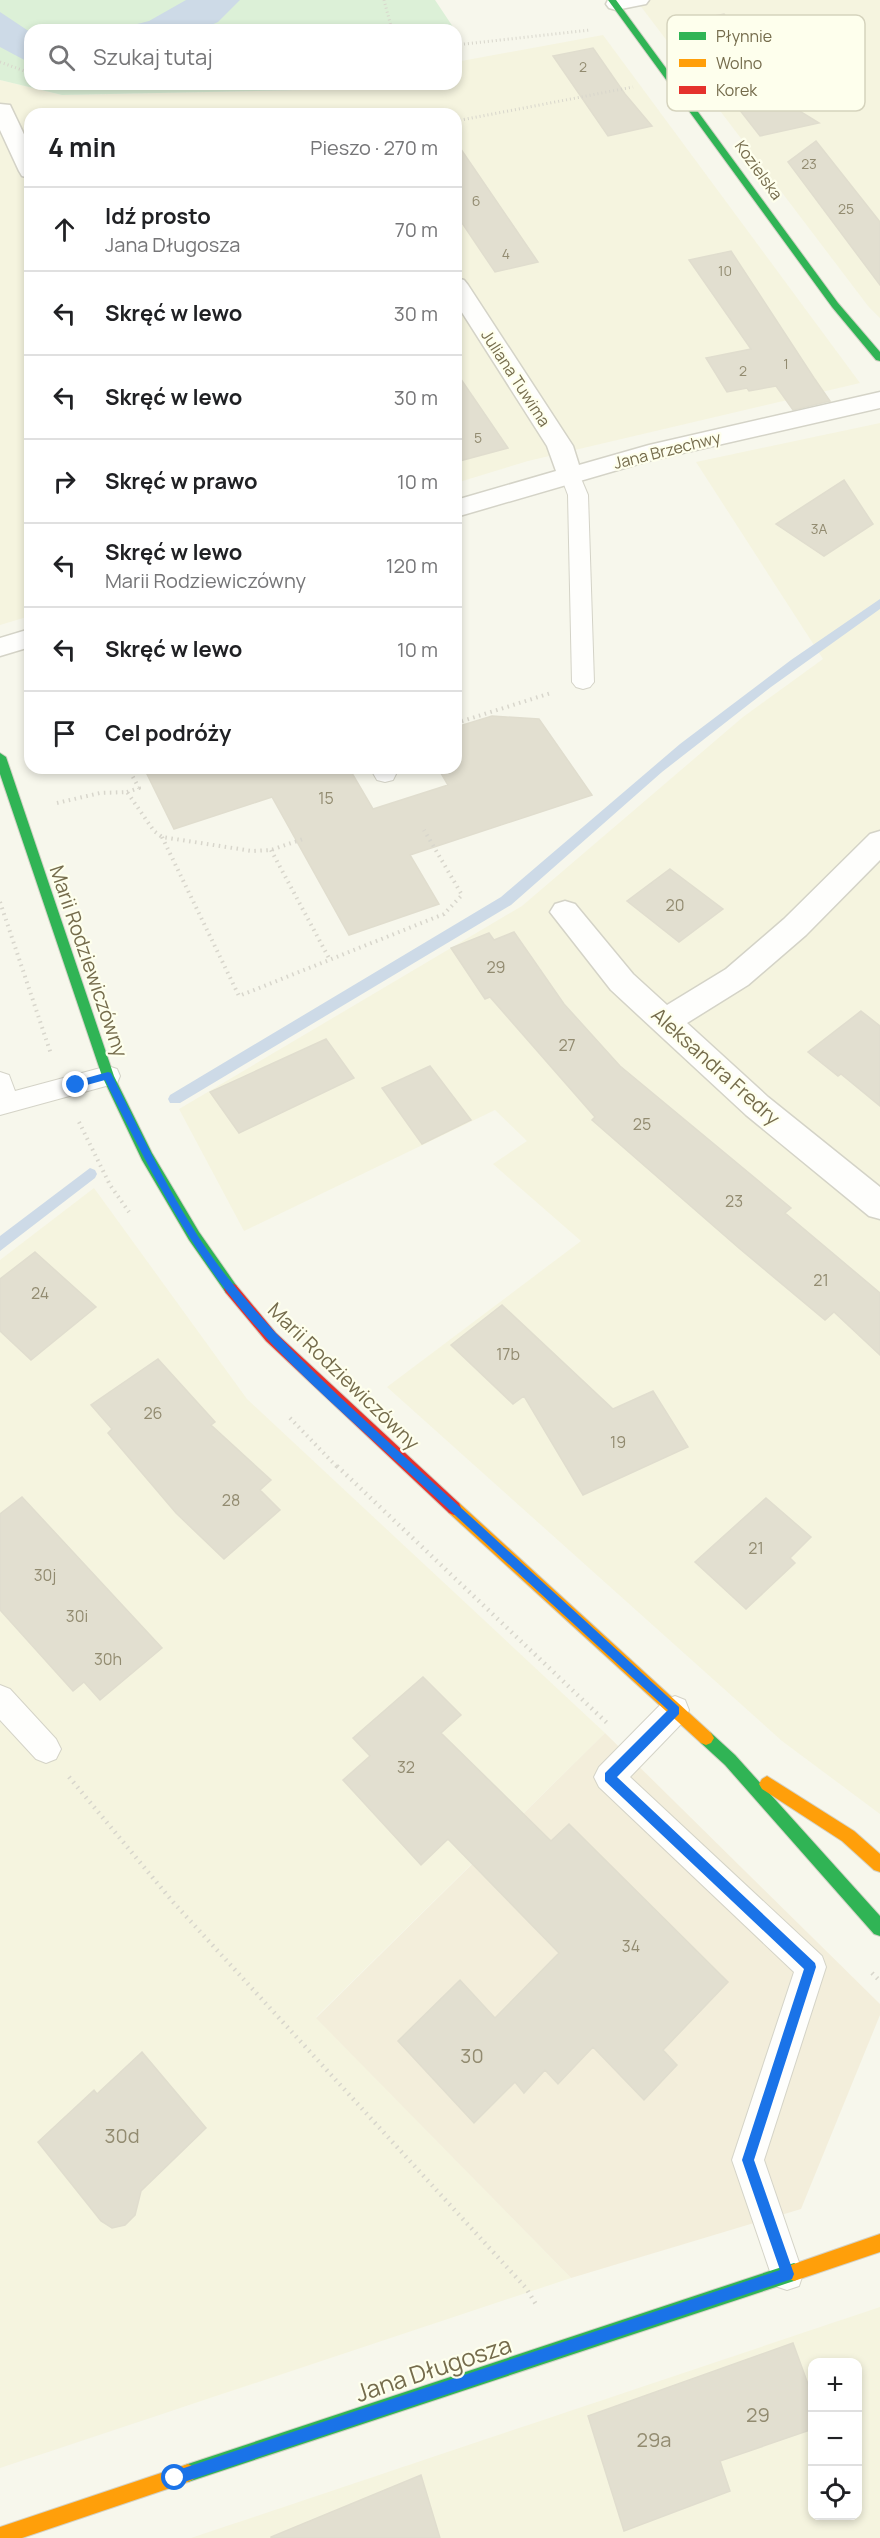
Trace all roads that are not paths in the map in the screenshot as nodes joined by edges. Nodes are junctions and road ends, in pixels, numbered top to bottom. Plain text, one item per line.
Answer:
1 (639, 0) edge
2 (614, 2) edge
3 (667, 73) edge
4 (0, 111) edge
5 (694, 111) edge
6 (24, 158) edge
7 (462, 294) edge
8 (880, 358) edge
9 (880, 400) edge
10 (570, 474) junction
11 (462, 507) edge
12 (24, 640) edge
13 (0, 648) edge
14 (583, 682) road end
15 (0, 757) edge
16 (880, 842) edge
17 (565, 912) dead end
18 (666, 1021) junction
19 (108, 1076) junction
20 (2, 1097) edge
21 (880, 1206) edge
22 (0, 1700) edge
23 (675, 1710) junction
24 (46, 1749) road end
25 (730, 1760) junction
26 (880, 1864) edge
27 (880, 1928) edge
28 (880, 2243) edge
29 (788, 2274) junction
30 (0, 2536) edge

1 - 2 street
2 - 3 street, Kozielska
4 - 6 street
5 - 8 street, Kozielska
7 - 10 street, Juliana Tuwima
9 - 10 street, Jana Brzechwy
10 - 11 street, Jana Brzechwy
10 - 14 lane
12 - 13 street
15 - 19 street, Marii Rodziewiczówny
16 - 18 street
17 - 18 street, Aleksandra Fredry
18 - 21 street, Aleksandra Fredry
19 - 20 lane
19 - 23 street, Marii Rodziewiczówny
22 - 24 lane
23 - 25 street, Marii Rodziewiczówny
23 - 29 lane
25 - 26 street, Marii Rodziewiczówny
25 - 27 street, Marii Rodziewiczówny
28 - 29 street, Jana Długosza
29 - 30 street, Jana Długosza

